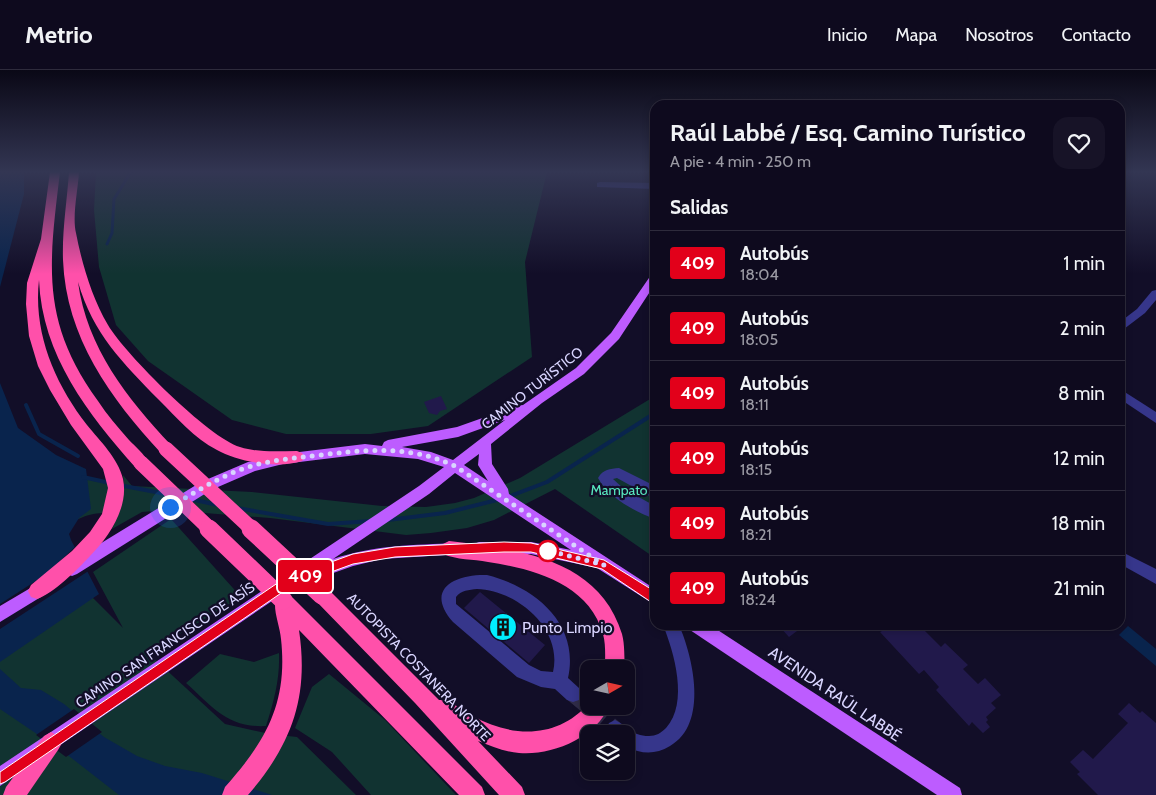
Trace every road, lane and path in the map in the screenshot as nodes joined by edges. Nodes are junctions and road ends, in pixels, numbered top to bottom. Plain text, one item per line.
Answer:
1 (52, 206) edge
2 (72, 206) edge
3 (70, 232) junction
4 (48, 236) junction
5 (650, 286) edge
6 (1156, 293) edge
7 (1125, 324) edge
8 (1125, 387) edge
9 (1125, 396) edge
10 (538, 400) junction
11 (1156, 408) edge
12 (1156, 418) edge
13 (485, 443) junction
14 (365, 449) junction
15 (297, 457) junction
16 (455, 466) junction
17 (650, 490) edge
18 (510, 501) junction
19 (650, 510) edge
20 (449, 549) junction
21 (1125, 560) edge
22 (604, 565) junction
23 (1156, 577) edge
24 (37, 591) junction
25 (284, 592) junction
26 (650, 592) edge
27 (0, 615) edge
28 (672, 630) edge
29 (704, 630) edge
30 (615, 660) edge
31 (559, 681) junction
32 (573, 694) tunnel mouth
33 (422, 696) junction
34 (591, 715) edge
35 (635, 742) edge
36 (51, 743) junction
37 (0, 777) edge
38 (14, 795) edge
39 (233, 795) edge
40 (474, 795) edge
41 (514, 795) edge
42 (953, 795) edge

1 - 4 highway
2 - 3 highway, AUTOPISTA COSTANERA NORTE
3 - 15 highway
3 - 33 highway, AUTOPISTA COSTANERA NORTE, bridge
4 - 24 highway
4 - 25 highway, bridge
5 - 10 main road, CAMINO TURÍSTICO
6 - 7 street
8 - 11 street
9 - 12 street
10 - 13 main road, CAMINO TURÍSTICO
10 - 14 main road
13 - 16 main road, CAMINO TURÍSTICO
13 - 18 main road
14 - 15 main road
14 - 16 main road
15 - 24 main road, bridge
16 - 18 main road
16 - 25 main road, CAMINO SAN FRANCISCO DE ASÍS
17 - 19 street
18 - 22 main road
20 - 22 main road
20 - 25 main road
20 - 30 highway
21 - 23 street
22 - 26 main road
24 - 27 main road
25 - 36 main road, CAMINO SAN FRANCISCO DE ASÍS
25 - 39 highway
25 - 40 highway
28 - 35 street
29 - 42 main road, AVENIDA RAÚL LABBÉ
31 - 31 street
31 - 32 street
33 - 34 highway
33 - 41 highway, AUTOPISTA COSTANERA NORTE
36 - 37 main road, CAMINO SAN FRANCISCO DE ASÍS
36 - 38 highway

